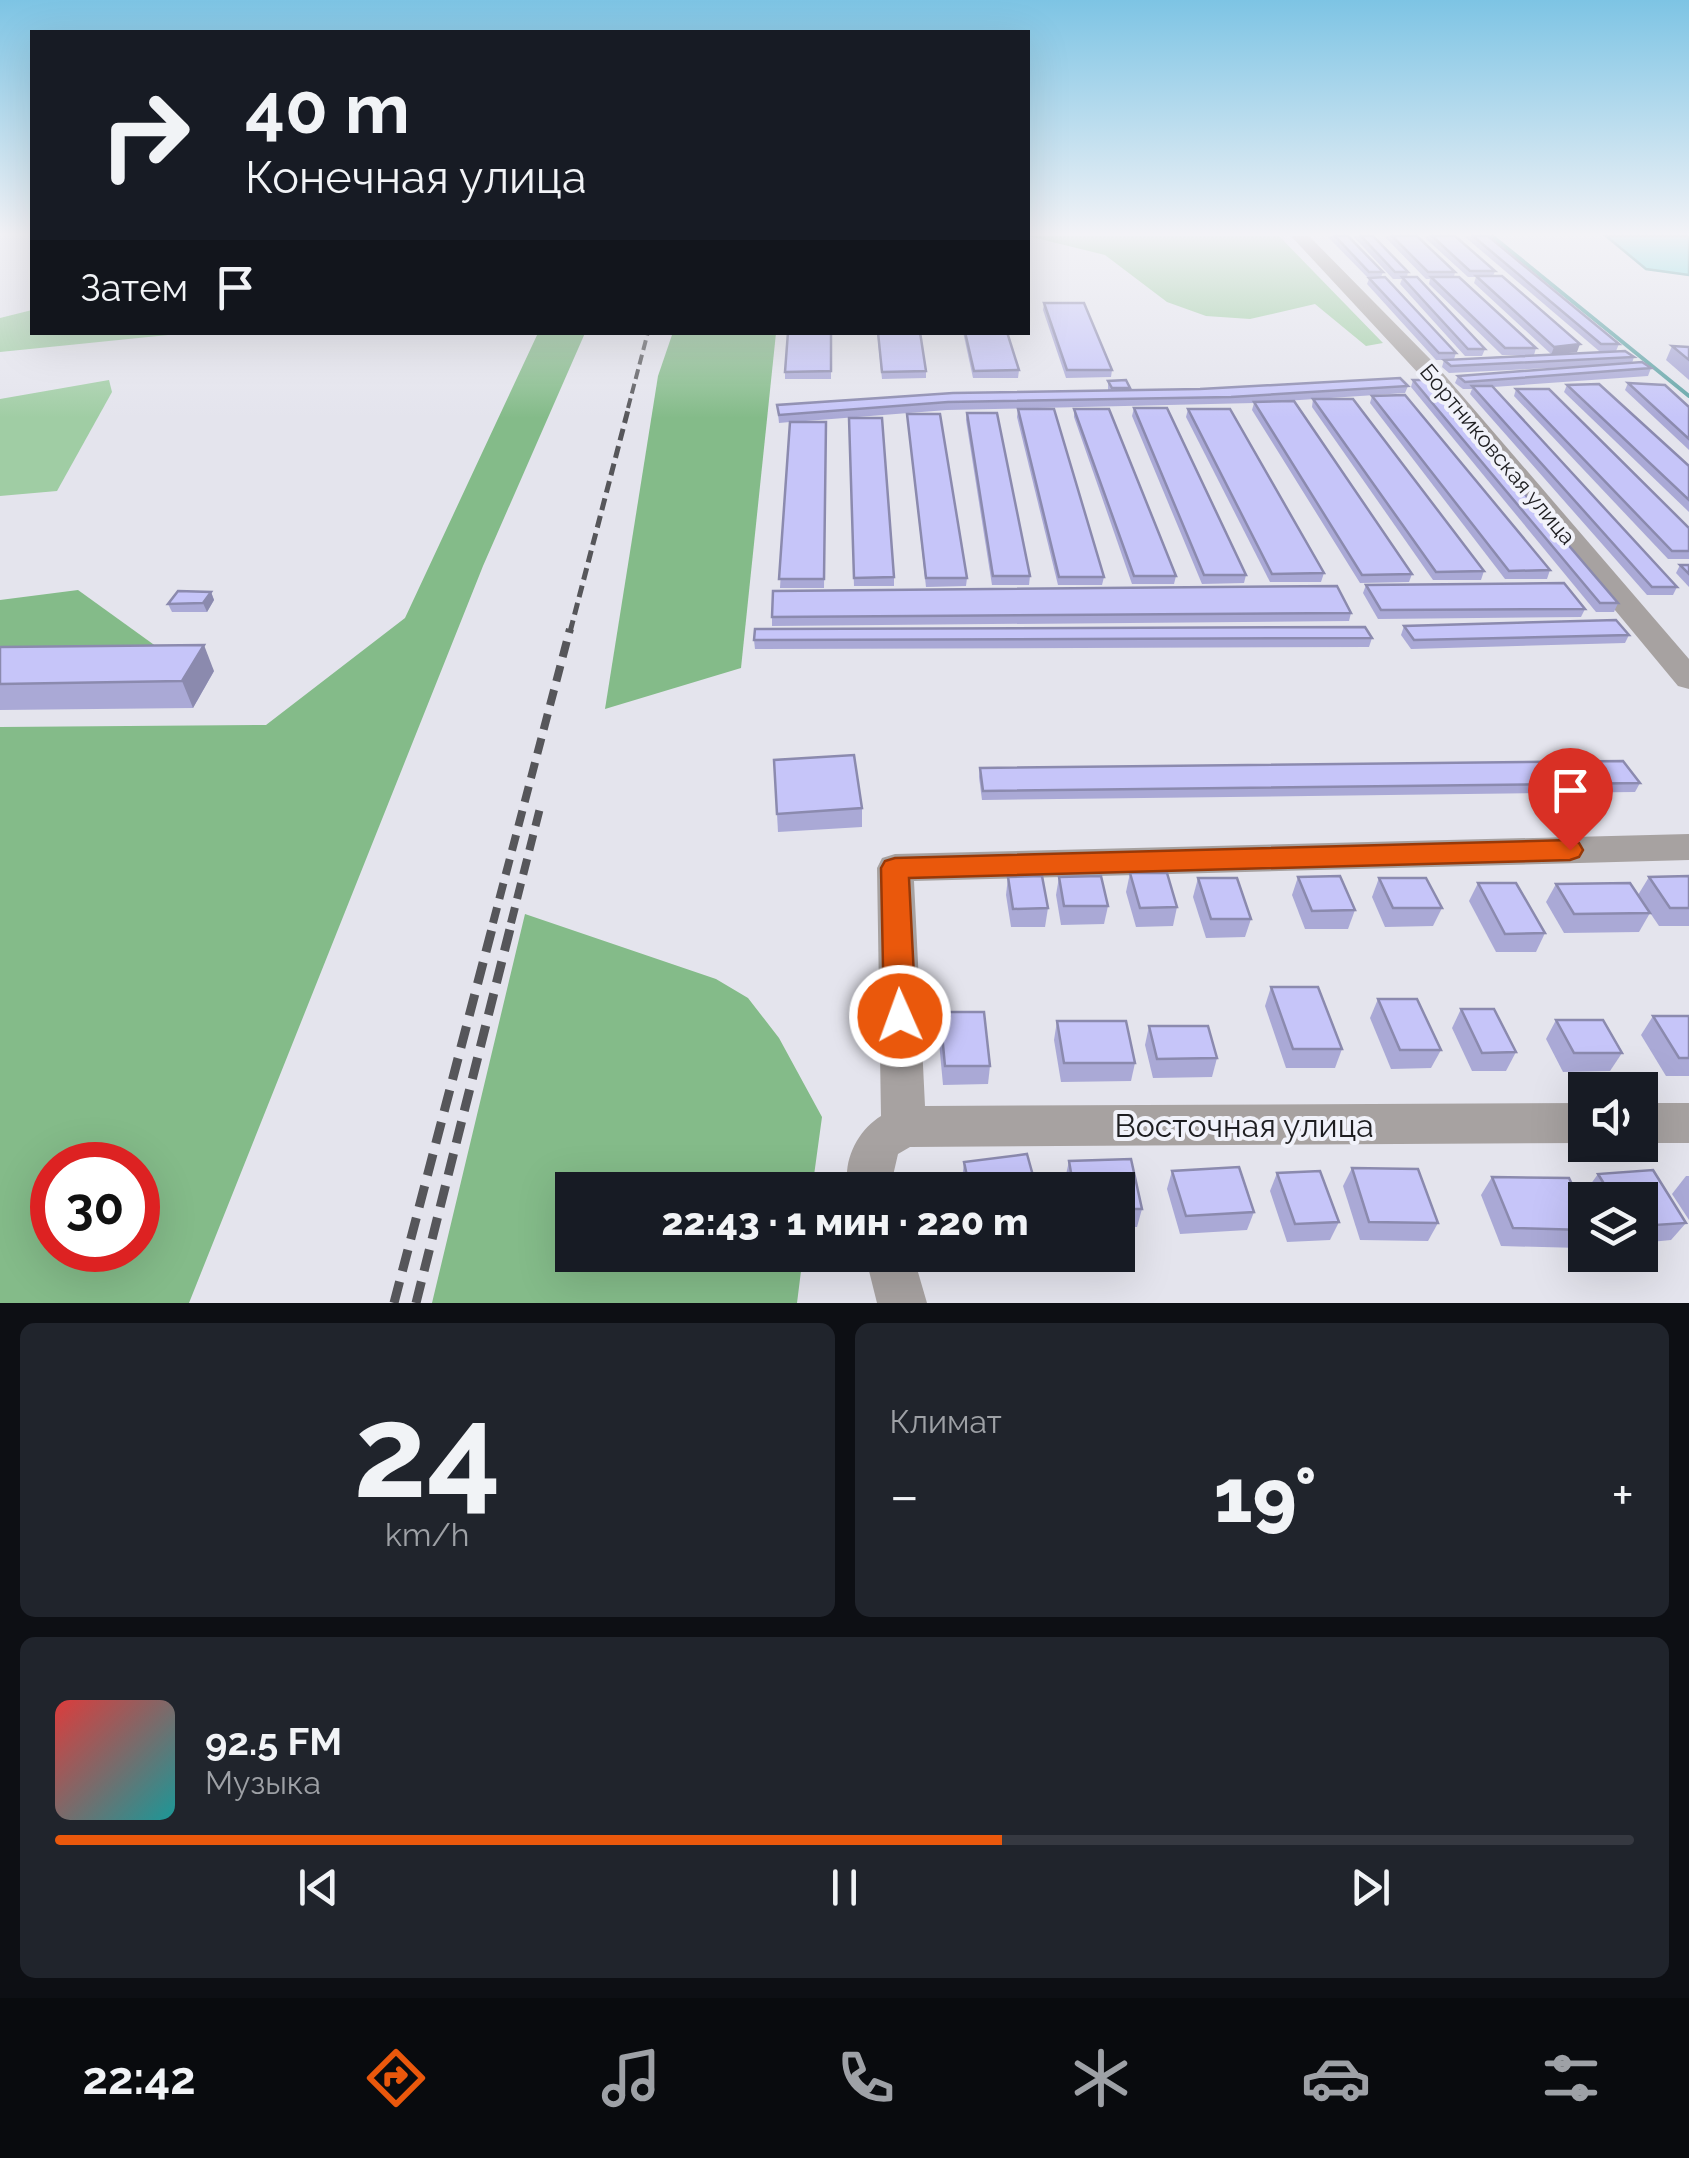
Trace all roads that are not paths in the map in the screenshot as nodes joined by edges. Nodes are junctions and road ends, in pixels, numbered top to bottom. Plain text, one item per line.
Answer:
1 (1358, 297) edge
2 (1689, 679) edge
3 (1689, 847) edge
4 (1568, 1123) edge
5 (1658, 1123) edge
6 (1689, 1123) edge
7 (904, 1127) junction
8 (871, 1172) edge
9 (894, 1272) edge
10 (902, 1303) edge

1 - 2 street, Бортниковская улица
3 - 7 street
4 - 7 street, Восточная улица
5 - 6 street
7 - 8 street
9 - 10 street

